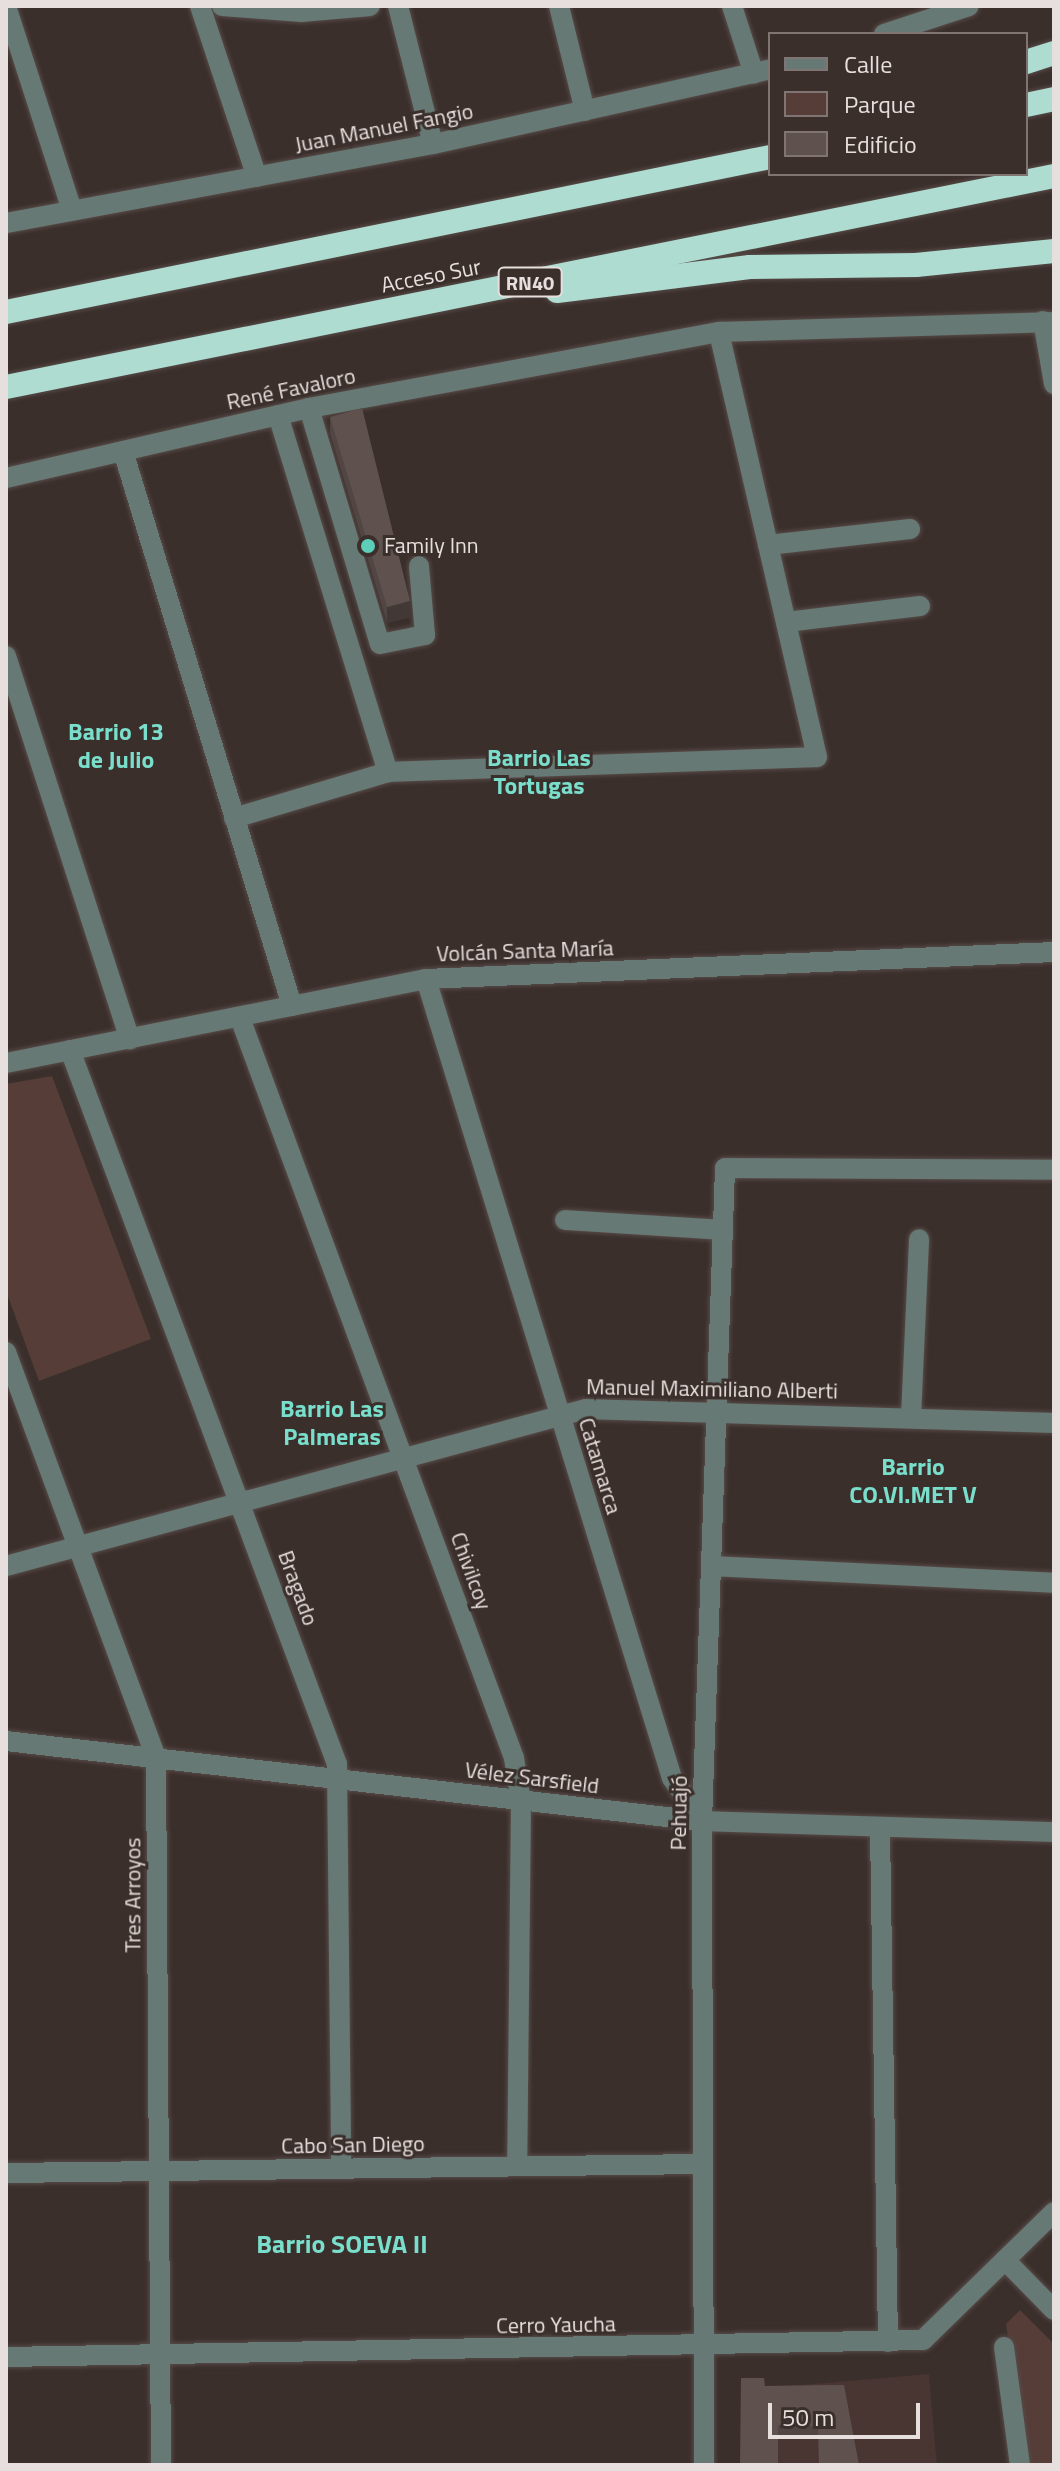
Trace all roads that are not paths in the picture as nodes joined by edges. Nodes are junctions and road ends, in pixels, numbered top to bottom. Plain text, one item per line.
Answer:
1 (6, 6) edge
2 (200, 6) edge
3 (222, 6) edge
4 (370, 6) edge
5 (398, 6) edge
6 (559, 6) edge
7 (732, 6) edge
8 (969, 6) edge
9 (890, 32) edge
10 (1054, 53) edge
11 (1028, 61) edge
12 (762, 71) edge
13 (1054, 99) edge
14 (1028, 105) edge
15 (585, 111) junction
16 (768, 141) edge
17 (433, 144) junction
18 (768, 157) edge
19 (1054, 176) edge
20 (257, 177) junction
21 (72, 210) junction
22 (493, 213) junction
23 (6, 223) edge
24 (1054, 251) edge
25 (6, 312) edge
26 (380, 312) junction
27 (1048, 322) edge
28 (719, 332) junction
29 (1054, 384) edge
30 (6, 387) edge
31 (309, 408) junction
32 (278, 415) junction
33 (123, 451) junction
34 (6, 478) edge
35 (910, 529) dead end
36 (768, 545) junction
37 (419, 566) dead end
38 (920, 606) dead end
39 (786, 622) junction
40 (6, 656) edge
41 (14, 707) edge
42 (388, 772) junction
43 (234, 818) junction
44 (1054, 952) edge
45 (426, 979) junction
46 (292, 1006) junction
47 (240, 1018) junction
48 (130, 1039) junction
49 (70, 1050) junction
50 (6, 1063) edge
51 (1054, 1170) edge
52 (565, 1220) dead end
53 (723, 1230) junction
54 (919, 1239) dead end
55 (6, 1352) edge
56 (717, 1409) junction
57 (559, 1414) junction
58 (911, 1417) junction
59 (1054, 1423) edge
60 (404, 1457) junction
61 (240, 1501) junction
62 (77, 1546) junction
63 (6, 1566) edge
64 (711, 1566) junction
65 (1054, 1583) edge
66 (6, 1741) edge
67 (156, 1757) junction
68 (340, 1779) junction
69 (521, 1802) junction
70 (702, 1821) junction
71 (880, 1828) junction
72 (1054, 1832) edge
73 (701, 2164) junction
74 (517, 2166) junction
75 (341, 2169) junction
76 (159, 2171) junction
77 (6, 2173) edge
78 (1054, 2212) edge
79 (1005, 2260) junction
80 (1054, 2310) edge
81 (888, 2342) junction
82 (703, 2347) junction
83 (1004, 2347) dead end
84 (160, 2355) junction
85 (6, 2357) edge
86 (161, 2465) edge
87 (704, 2465) edge
88 (1020, 2465) edge

1 - 21 street
2 - 20 street
3 - 4 street
5 - 17 street
6 - 15 street
7 - 12 street
8 - 9 street
10 - 11 highway
12 - 15 street, Juan Manuel Fangio
13 - 14 highway
15 - 17 street, Juan Manuel Fangio
16 - 22 highway
17 - 20 street, Juan Manuel Fangio
18 - 22 highway
19 - 26 highway, Acceso Sur / RN40
20 - 21 street, Juan Manuel Fangio
21 - 23 street, Juan Manuel Fangio
22 - 25 highway
24 - 26 highway
26 - 30 highway, Acceso Sur / RN40
27 - 28 street, René Favaloro
27 - 29 street
28 - 31 street, René Favaloro
28 - 36 street
31 - 32 street, René Favaloro
31 - 37 street
32 - 33 street, René Favaloro
32 - 42 street
33 - 34 street, René Favaloro
33 - 43 street
35 - 36 street
36 - 39 street
38 - 39 street
39 - 42 street
40 - 41 street
41 - 48 street
42 - 43 street
43 - 46 street
44 - 45 street, Volcán Santa María
45 - 46 street, Volcán Santa María
45 - 57 street, Catamarca
46 - 47 street, Volcán Santa María
47 - 48 street, Volcán Santa María
47 - 60 street, Chivilcoy
48 - 49 street, Volcán Santa María
49 - 50 street, Volcán Santa María
49 - 61 street, Bragado
51 - 53 street, Pehuajó
52 - 53 street
53 - 56 street, Pehuajó
54 - 58 street
55 - 62 street, Tres Arroyos
56 - 57 street, Manuel Maximiliano Alberti
56 - 58 street, Manuel Maximiliano Alberti
56 - 64 street, Pehuajó
57 - 60 street, Manuel Maximiliano Alberti
57 - 70 street, Catamarca
58 - 59 street, Manuel Maximiliano Alberti
60 - 61 street, Manuel Maximiliano Alberti
60 - 69 street, Chivilcoy
61 - 62 street, Manuel Maximiliano Alberti
61 - 68 street, Bragado
62 - 63 street, Manuel Maximiliano Alberti
62 - 67 street, Tres Arroyos
64 - 65 street
64 - 70 street, Pehuajó
66 - 67 street, Vélez Sarsfield
67 - 68 street, Vélez Sarsfield
67 - 76 street, Tres Arroyos
68 - 69 street, Vélez Sarsfield
68 - 75 street, Bragado
69 - 70 street, Vélez Sarsfield
69 - 74 street, Chivilcoy
70 - 71 street, Vélez Sarsfield
70 - 73 street, Pehuajó
71 - 72 street, Vélez Sarsfield
71 - 81 street
73 - 74 street, Cabo San Diego
73 - 82 street, Pehuajó
74 - 75 street, Cabo San Diego
75 - 76 street, Cabo San Diego
76 - 77 street, Cabo San Diego
76 - 84 street, Tres Arroyos
78 - 79 street, Cerro Yaucha
79 - 80 street
79 - 81 street, Cerro Yaucha
81 - 82 street, Cerro Yaucha
82 - 84 street, Cerro Yaucha
82 - 87 street, Pehuajó
83 - 88 street
84 - 85 street, Cerro Yaucha
84 - 86 street, Tres Arroyos

